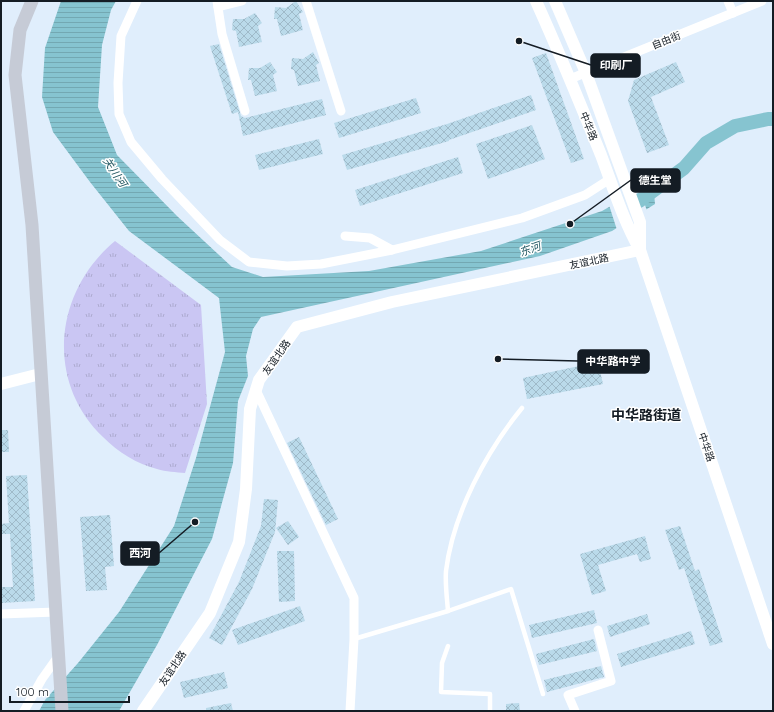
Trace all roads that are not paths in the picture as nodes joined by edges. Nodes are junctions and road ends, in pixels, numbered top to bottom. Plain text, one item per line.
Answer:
1 (32, 1) edge
2 (137, 1) edge
3 (242, 1) edge
4 (306, 1) edge
5 (536, 1) edge
6 (555, 1) edge
7 (728, 1) edge
8 (762, 1) edge
9 (217, 4) edge
10 (733, 13) junction
11 (586, 73) junction
12 (570, 79) junction
13 (245, 111) dead end
14 (341, 111) dead end
15 (611, 181) junction
16 (346, 236) dead end
17 (392, 250) junction
18 (640, 250) junction
19 (40, 374) junction
20 (1, 384) edge
21 (256, 390) junction
22 (522, 408) dead end
23 (448, 611) junction
24 (56, 612) junction
25 (1, 614) edge
26 (598, 630) dead end
27 (354, 639) junction
28 (773, 644) edge
29 (448, 646) dead end
30 (59, 655) junction
31 (543, 694) dead end
32 (24, 711) edge
33 (62, 711) edge
34 (143, 711) edge
35 (350, 711) edge
36 (490, 711) edge
37 (575, 711) edge

1 - 19 main road
2 - 17 street
3 - 9 street
4 - 14 street
5 - 12 street, 中华路
6 - 11 street, 中华路
7 - 10 street
8 - 10 street, 自由街
9 - 13 street
10 - 11 street, 自由街
11 - 12 street, 自由街
11 - 18 street, 中华路
12 - 15 street, 中华路
15 - 17 street
15 - 18 street, 中华路
16 - 17 street
18 - 21 street, 友谊北路
18 - 28 street, 中华路
19 - 20 street
19 - 24 main road
21 - 27 street
21 - 34 street, 友谊北路
22 - 23 lane
23 - 27 lane
23 - 31 lane
24 - 25 street
24 - 30 main road
26 - 37 street
27 - 35 street
29 - 36 lane
30 - 32 street
30 - 33 main road

